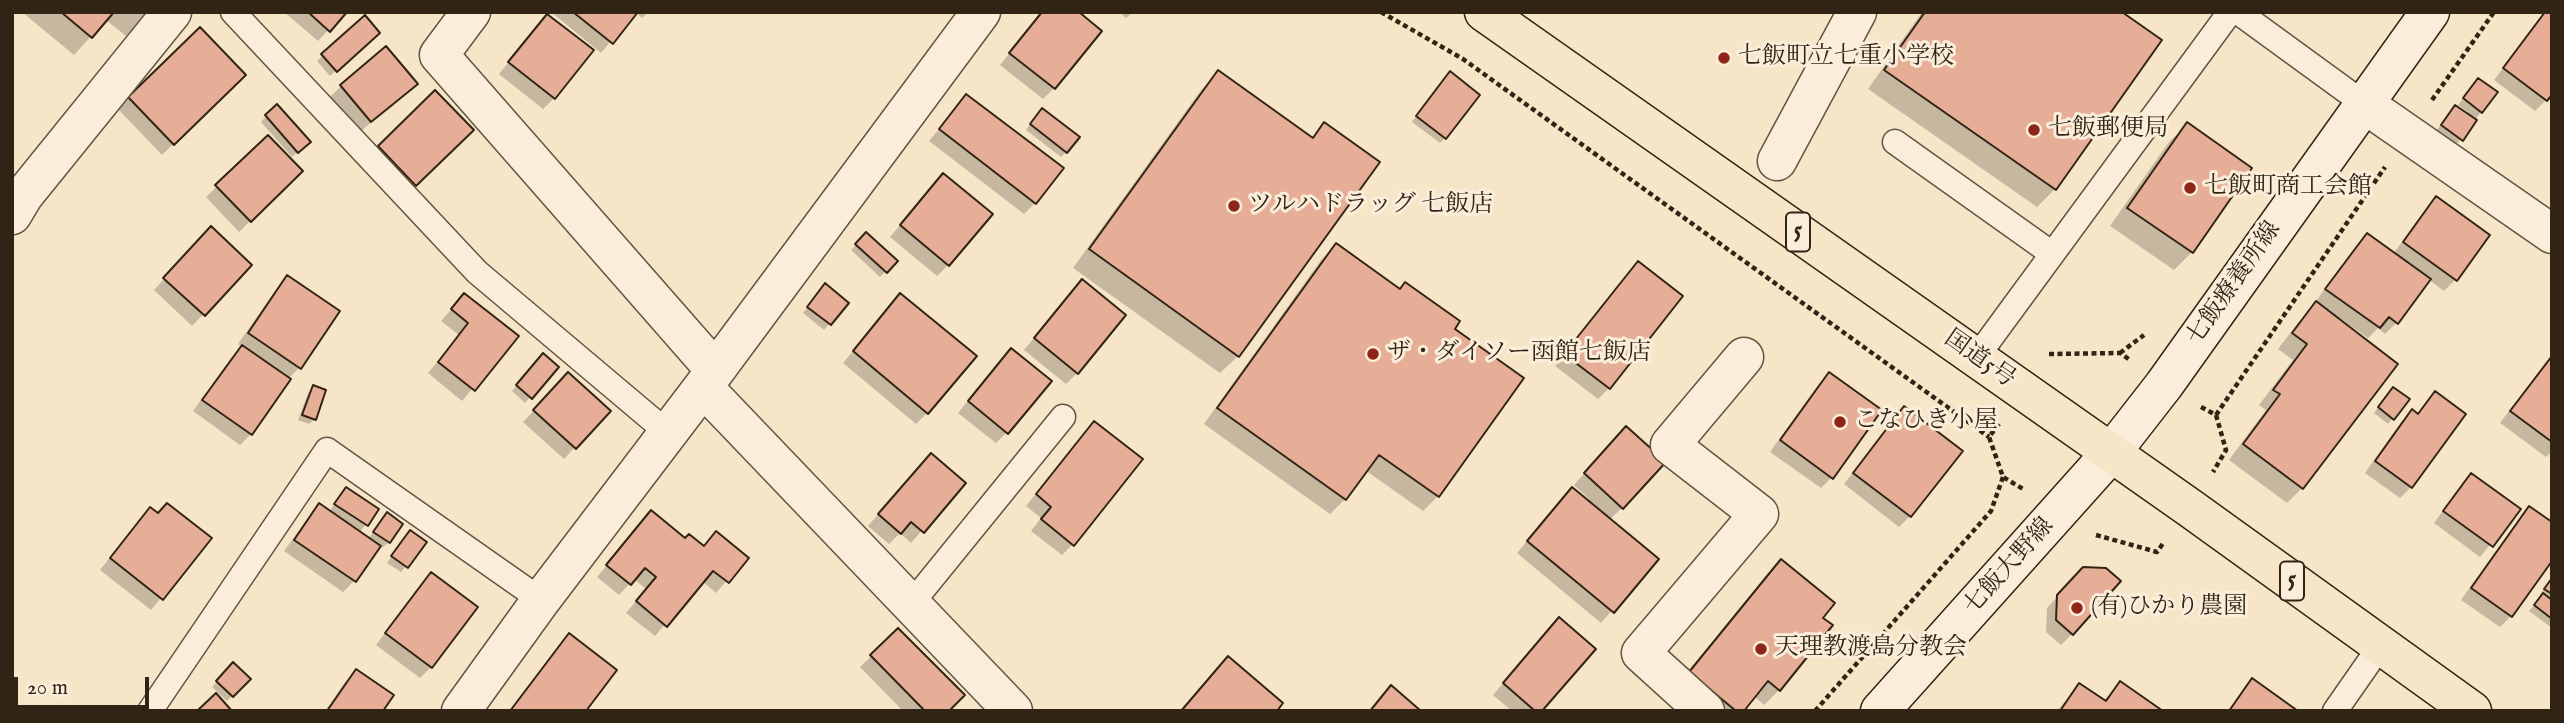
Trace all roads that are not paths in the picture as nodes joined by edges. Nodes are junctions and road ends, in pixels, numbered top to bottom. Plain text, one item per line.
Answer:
1 (172, 12) edge
2 (233, 12) edge
3 (471, 12) edge
4 (981, 12) edge
5 (1484, 12) edge
6 (1857, 12) edge
7 (2230, 12) edge
8 (2238, 12) edge
9 (2430, 12) edge
10 (2363, 103) junction
11 (1895, 142) dead end
12 (1777, 161) dead end
13 (12, 215) edge
14 (2552, 234) edge
15 (2051, 253) junction
16 (1744, 357) dead end
17 (1976, 358) junction
18 (709, 378) junction
19 (1063, 417) dead end
20 (668, 433) junction
21 (2111, 453) junction
22 (541, 600) junction
23 (911, 604) junction
24 (2381, 645) junction
25 (150, 711) edge
26 (461, 711) edge
27 (1013, 711) edge
28 (1705, 711) edge
29 (1880, 711) edge
30 (2335, 711) edge
31 (2472, 711) edge

1 - 13 street
2 - 20 lane
3 - 18 street
4 - 18 street
5 - 17 highway, 国道5号 / 5
6 - 12 street
7 - 15 lane
8 - 10 lane
9 - 10 street, 七飯療養所線
10 - 14 street
10 - 21 street, 七飯療養所線
11 - 15 lane
15 - 17 lane
16 - 28 street
17 - 21 highway, 国道5号 / 5
18 - 20 street
18 - 23 street
19 - 23 lane
20 - 22 street
21 - 24 highway, 国道5号 / 5
21 - 29 street, 七飯大野線
22 - 25 lane
22 - 26 street
23 - 27 street
24 - 30 lane
24 - 31 highway, 国道5号 / 5

